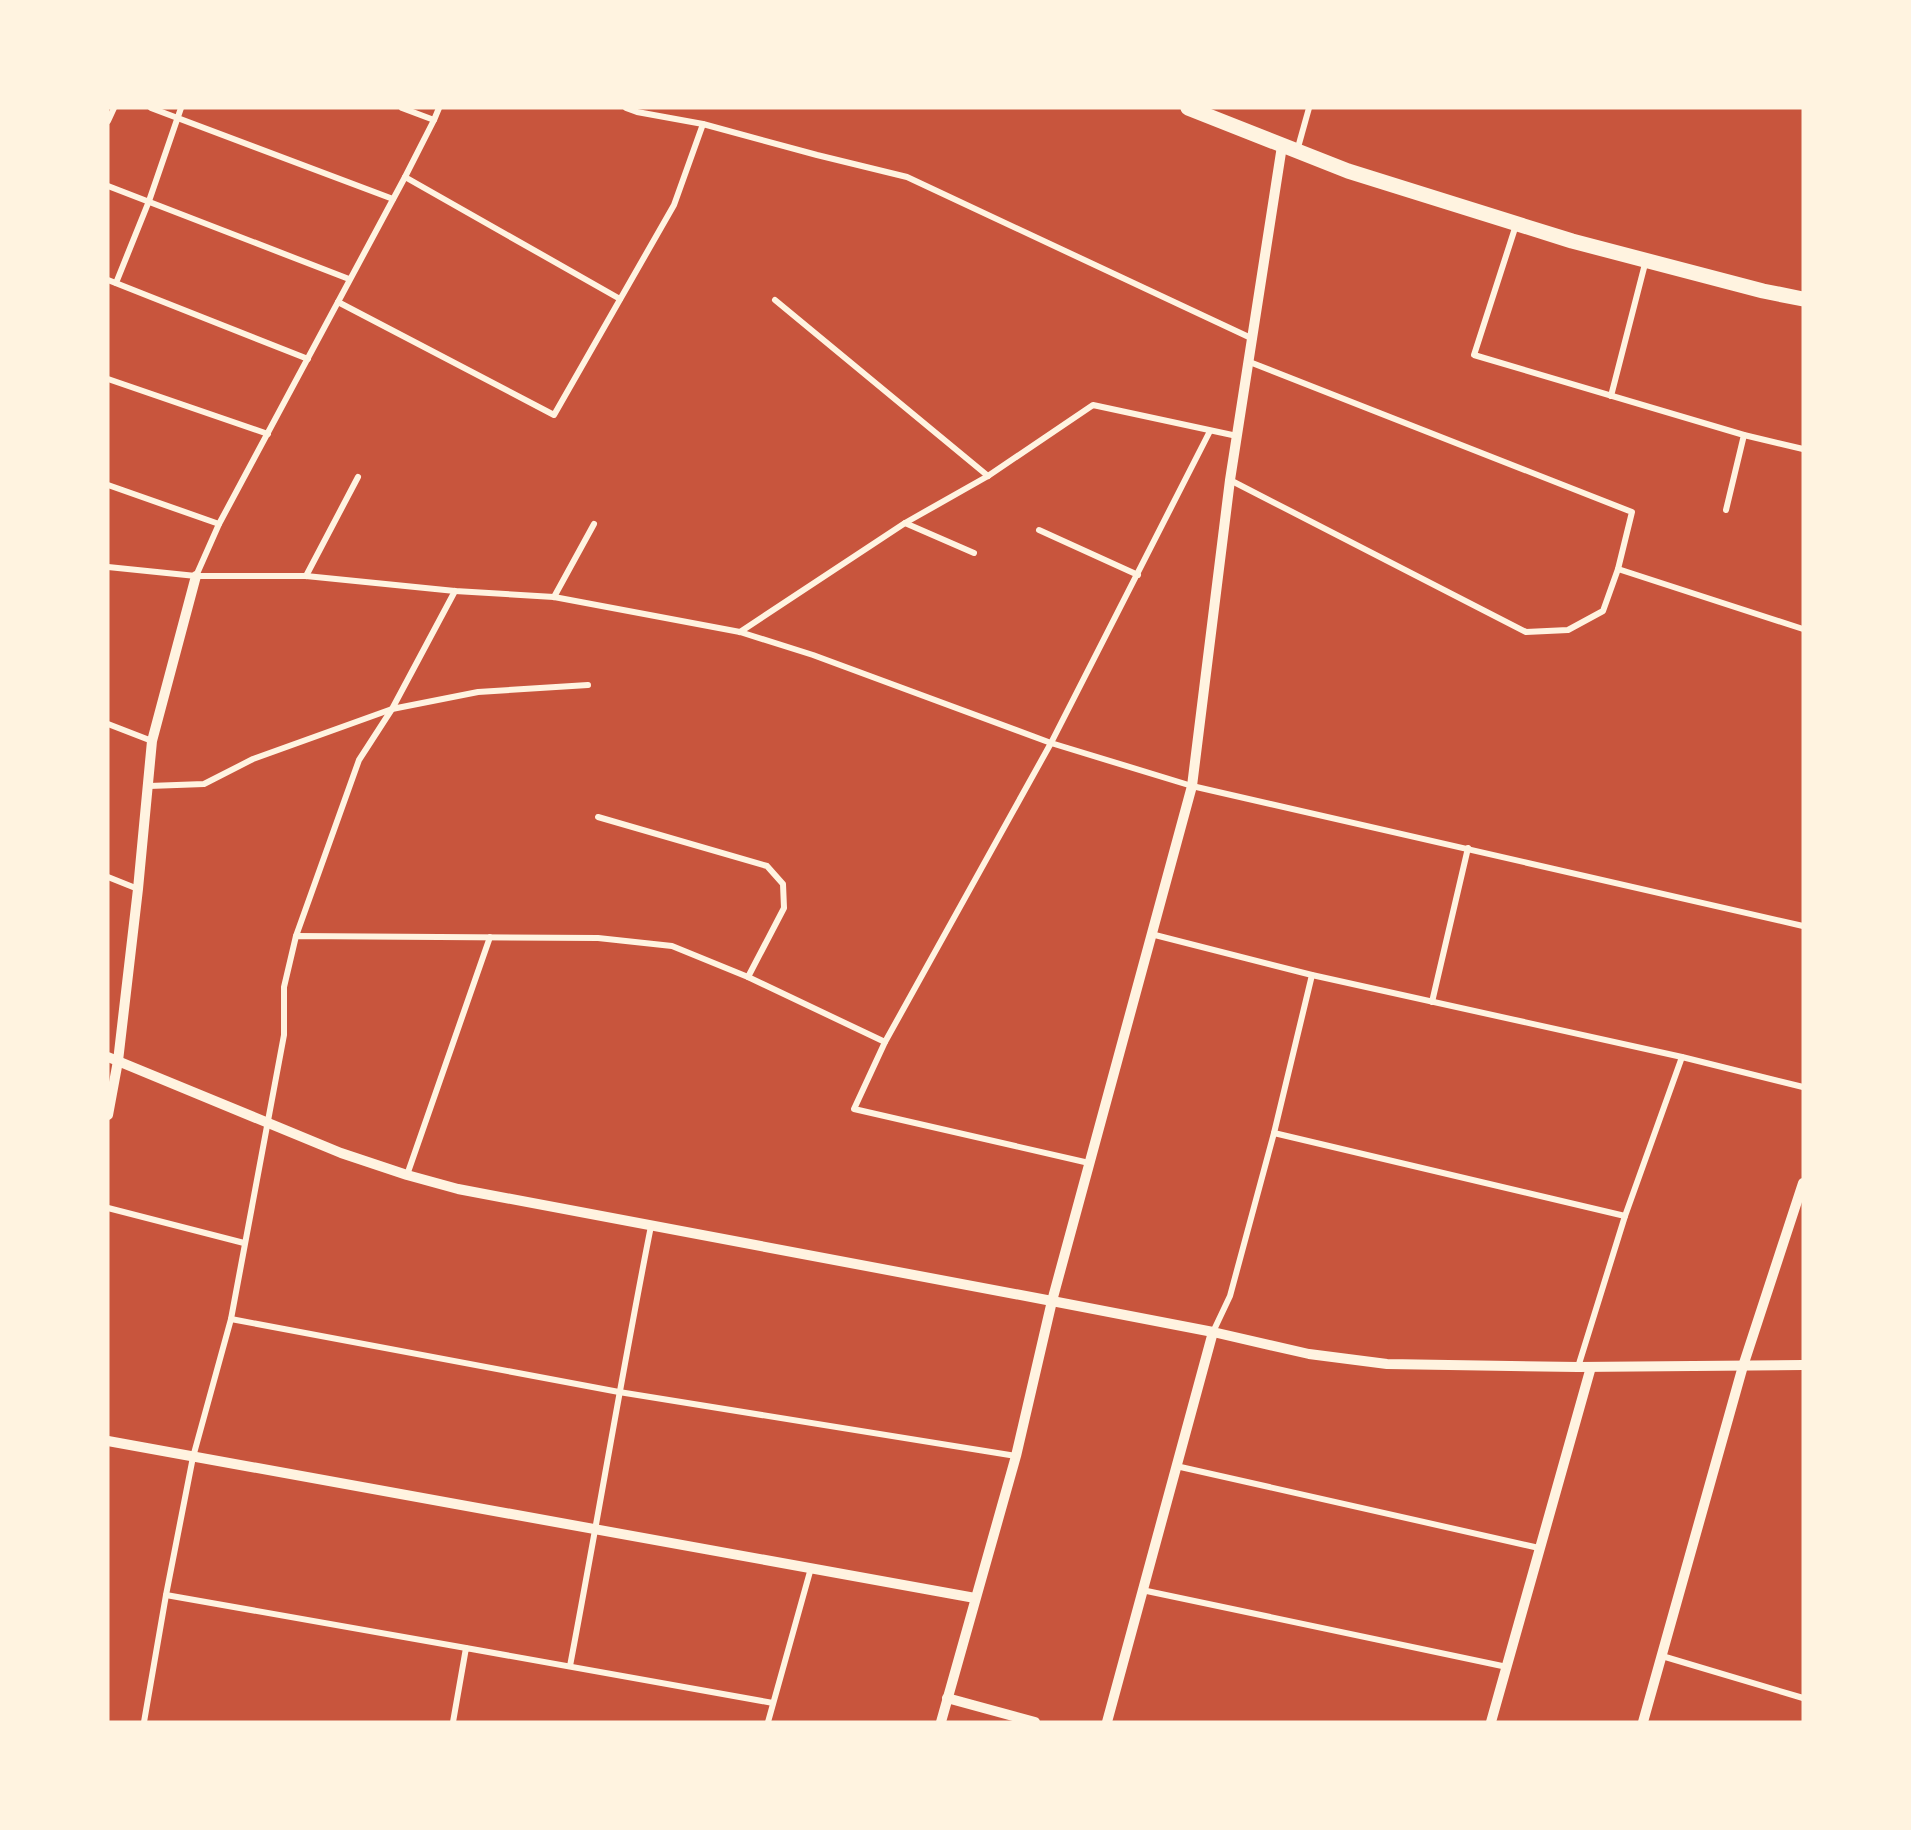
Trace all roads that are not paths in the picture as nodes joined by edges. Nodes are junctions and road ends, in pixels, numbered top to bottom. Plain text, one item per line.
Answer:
1 (114, 108) edge
2 (151, 108) edge
3 (181, 108) edge
4 (402, 108) edge
5 (439, 108) edge
6 (626, 108) edge
7 (1188, 108) edge
8 (1309, 108) edge
9 (177, 118) junction
10 (435, 120) junction
11 (108, 122) edge
12 (703, 124) junction
13 (1282, 146) junction
14 (1297, 152) junction
15 (405, 177) junction
16 (108, 186) edge
17 (393, 199) junction
18 (148, 201) junction
19 (1517, 224) junction
20 (1646, 260) junction
21 (349, 279) junction
22 (108, 280) edge
23 (116, 283) junction
24 (621, 299) junction
25 (1803, 299) edge
26 (774, 300) dead end
27 (339, 302) junction
28 (1251, 338) junction
29 (308, 359) junction
30 (1247, 361) junction
31 (108, 379) edge
32 (1611, 396) junction
33 (1210, 431) junction
34 (268, 434) junction
35 (1744, 435) junction
36 (1237, 436) junction
37 (1803, 447) edge
38 (988, 476) junction
39 (358, 477) dead end
40 (1230, 480) junction
41 (108, 484) edge
42 (1726, 510) dead end
43 (905, 523) junction
44 (219, 524) junction
45 (594, 524) dead end
46 (1039, 530) dead end
47 (974, 553) dead end
48 (108, 567) edge
49 (1618, 569) junction
50 (1138, 575) junction
51 (196, 576) junction
52 (306, 576) junction
53 (455, 591) junction
54 (554, 597) junction
55 (1803, 629) edge
56 (740, 632) junction
57 (588, 685) dead end
58 (392, 709) junction
59 (108, 724) edge
60 (152, 741) junction
61 (1051, 743) junction
62 (149, 786) junction
63 (1192, 786) junction
64 (598, 817) dead end
65 (1468, 848) junction
66 (108, 877) edge
67 (138, 889) junction
68 (1803, 926) edge
69 (1151, 934) junction
70 (296, 936) junction
71 (490, 937) junction
72 (1312, 975) junction
73 (748, 977) junction
74 (1432, 1002) junction
75 (885, 1042) junction
76 (1682, 1057) junction
77 (113, 1059) edge
78 (1803, 1087) edge
79 (108, 1115) edge
80 (268, 1122) junction
81 (1274, 1133) junction
82 (1089, 1163) junction
83 (406, 1175) junction
84 (1803, 1183) edge
85 (108, 1208) edge
86 (1625, 1216) junction
87 (651, 1226) junction
88 (244, 1243) junction
89 (1052, 1300) junction
90 (231, 1319) junction
91 (1213, 1332) junction
92 (1803, 1365) edge
93 (1743, 1366) junction
94 (1591, 1367) junction
95 (1578, 1368) junction
96 (618, 1392) junction
97 (108, 1441) edge
98 (1016, 1456) junction
99 (193, 1457) junction
100 (1176, 1467) junction
101 (596, 1531) junction
102 (1539, 1548) junction
103 (812, 1567) junction
104 (1142, 1590) junction
105 (166, 1595) junction
106 (975, 1598) junction
107 (466, 1648) junction
108 (1662, 1656) junction
109 (570, 1666) junction
110 (1507, 1666) junction
111 (947, 1698) junction
112 (1803, 1698) edge
113 (773, 1703) junction
114 (144, 1722) edge
115 (453, 1722) edge
116 (768, 1722) edge
117 (941, 1722) edge
118 (1035, 1722) edge
119 (1107, 1722) edge
120 (1491, 1722) edge
121 (1643, 1722) edge

1 - 11 street
2 - 9 street
3 - 9 street
4 - 10 street
5 - 10 street
6 - 12 street
7 - 13 main road
8 - 14 street
9 - 17 street
9 - 18 street
10 - 15 street
12 - 24 street
12 - 28 street
13 - 14 main road
13 - 28 street
14 - 19 main road
15 - 17 street
15 - 24 street
16 - 18 street
17 - 21 street
18 - 21 street
18 - 23 street
19 - 20 main road
19 - 32 street
20 - 25 main road
20 - 32 street
21 - 27 street
22 - 23 street
23 - 29 street
24 - 27 street
26 - 38 street
27 - 29 street
28 - 30 street
29 - 34 street
30 - 36 street
30 - 49 street
31 - 34 street
32 - 35 street
33 - 36 street
33 - 38 street
33 - 50 street
34 - 44 street
35 - 37 street
35 - 42 street
36 - 40 street
38 - 43 street
39 - 52 street
40 - 49 street
40 - 63 street
41 - 44 street
43 - 47 street
43 - 56 street
44 - 51 street
45 - 54 street
46 - 50 street
48 - 51 street
49 - 55 street
50 - 61 street
51 - 52 street
51 - 60 street
52 - 53 street
53 - 54 street
53 - 58 street
54 - 56 street
56 - 61 street
57 - 58 street
58 - 62 street
58 - 70 street
59 - 60 street
60 - 62 street
61 - 63 street
61 - 75 street
62 - 67 street
63 - 65 street
63 - 69 street
64 - 73 street
65 - 68 street
65 - 74 street
66 - 67 street
67 - 77 street
69 - 72 street
69 - 82 street
70 - 71 street
70 - 80 street
71 - 73 street
71 - 83 street
72 - 74 street
72 - 81 street
73 - 75 street
74 - 76 street
75 - 82 street
76 - 78 street
76 - 86 street
77 - 79 street
77 - 80 street
80 - 83 street
80 - 88 street
81 - 86 street
81 - 91 street
82 - 89 street
83 - 87 street
84 - 93 street
85 - 88 street
86 - 95 street
87 - 89 street
87 - 96 street
88 - 90 street
89 - 91 street
89 - 98 street
90 - 96 street
90 - 99 street
91 - 95 street
91 - 100 street
92 - 93 street
93 - 94 street
93 - 108 street
94 - 95 street
94 - 102 street
96 - 98 street
96 - 101 street
97 - 99 street
98 - 106 street
99 - 101 street
99 - 105 street
100 - 102 street
100 - 104 street
101 - 103 street
101 - 109 street
102 - 110 street
103 - 106 street
103 - 113 street
104 - 110 street
104 - 119 street
105 - 107 street
105 - 114 street
106 - 111 street
107 - 109 street
107 - 115 street
108 - 112 street
108 - 121 street
109 - 113 street
110 - 120 street
111 - 117 street
111 - 118 street
113 - 116 street

